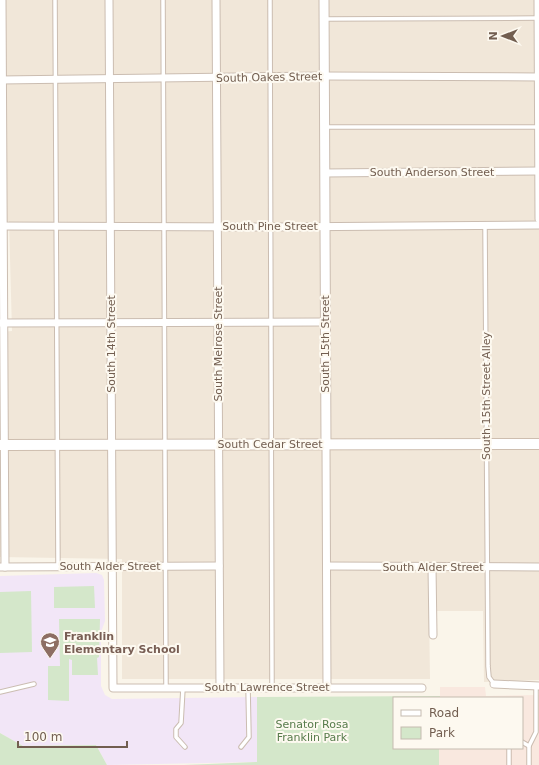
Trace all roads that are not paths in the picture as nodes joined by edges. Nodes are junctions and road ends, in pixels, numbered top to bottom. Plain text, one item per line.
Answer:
1 (2, 0) edge
2 (55, 0) edge
3 (109, 0) edge
4 (163, 0) edge
5 (216, 0) edge
6 (270, 0) edge
7 (324, 0) edge
8 (538, 0) edge
9 (538, 18) edge
10 (324, 19) junction
11 (324, 76) junction
12 (270, 77) junction
13 (539, 77) edge
14 (110, 79) junction
15 (162, 79) junction
16 (216, 79) junction
17 (1, 80) edge
18 (55, 80) junction
19 (324, 127) junction
20 (539, 127) edge
21 (539, 171) edge
22 (324, 173) junction
23 (539, 219) edge
24 (164, 225) junction
25 (539, 225) edge
26 (2, 226) edge
27 (56, 226) junction
28 (110, 226) junction
29 (217, 226) junction
30 (325, 226) junction
31 (485, 226) junction
32 (270, 227) junction
33 (2, 322) edge
34 (111, 322) junction
35 (165, 322) junction
36 (271, 322) junction
37 (325, 322) junction
38 (56, 323) junction
39 (218, 323) junction
40 (112, 444) junction
41 (165, 444) junction
42 (218, 444) junction
43 (272, 444) junction
44 (486, 444) junction
45 (539, 444) edge
46 (2, 445) edge
47 (57, 445) junction
48 (326, 445) junction
49 (112, 566) junction
50 (166, 566) junction
51 (219, 566) junction
52 (327, 566) junction
53 (2, 567) edge
54 (58, 567) junction
55 (432, 567) junction
56 (488, 567) junction
57 (539, 567) edge
58 (433, 636) dead end
59 (34, 684) dead end
60 (494, 684) joint
61 (537, 686) edge
62 (166, 687) junction
63 (183, 687) junction
64 (220, 687) junction
65 (248, 687) junction
66 (272, 687) junction
67 (327, 687) junction
68 (113, 688) joint
69 (422, 688) dead end
70 (0, 692) edge
71 (523, 743) edge
72 (529, 746) junction
73 (185, 747) dead end
74 (241, 747) dead end
75 (509, 749) edge
76 (509, 765) edge
77 (529, 765) edge

1 - 17 street
2 - 18 lane
3 - 14 street, South 14th Street
4 - 15 lane
5 - 16 street, South Melrose Street
6 - 12 lane
7 - 10 street, South 15th Street
8 - 9 street
9 - 10 lane
9 - 13 street
10 - 11 street, South 15th Street
11 - 12 street, South Oakes Street
11 - 13 street, South Oakes Street
11 - 19 street, South 15th Street
12 - 16 street, South Oakes Street
12 - 32 lane
13 - 20 street
14 - 15 street, South Oakes Street
14 - 18 street, South Oakes Street
14 - 28 street, South 14th Street
15 - 16 street, South Oakes Street
15 - 24 lane
16 - 29 street, South Melrose Street
17 - 18 street, South Oakes Street
17 - 26 street
18 - 27 lane
19 - 20 lane
19 - 22 street, South 15th Street
20 - 21 street
21 - 22 street, South Anderson Street
21 - 23 street
22 - 30 street, South 15th Street
24 - 28 street, South Pine Street
24 - 29 street, South Pine Street
24 - 35 lane
25 - 31 street, South Pine Street
26 - 27 street, South Pine Street
26 - 33 street
27 - 28 street, South Pine Street
27 - 38 lane
28 - 34 street, South 14th Street
29 - 32 street, South Pine Street
29 - 39 street, South Melrose Street
30 - 31 street, South Pine Street
30 - 32 street, South Pine Street
30 - 37 street, South 15th Street
31 - 44 lane, South 15th Street Alley
32 - 36 lane
33 - 38 street
33 - 46 street
34 - 35 street
34 - 38 street
34 - 40 street, South 14th Street
35 - 39 street
35 - 41 lane
36 - 37 street
36 - 39 street
36 - 43 lane
37 - 48 street, South 15th Street
38 - 47 lane
39 - 42 street, South Melrose Street
40 - 41 main road, South Cedar Street
40 - 47 main road, South Cedar Street
40 - 49 street, South 14th Street
41 - 42 main road, South Cedar Street
41 - 50 lane
42 - 43 main road, South Cedar Street
42 - 51 street, South Melrose Street
43 - 48 main road, South Cedar Street
43 - 66 lane
44 - 45 main road, South Cedar Street
44 - 48 main road, South Cedar Street
44 - 56 lane, South 15th Street Alley
46 - 47 main road, South Cedar Street
46 - 53 street
47 - 54 lane
48 - 52 street, South 15th Street
49 - 50 street, South Alder Street
49 - 54 street, South Alder Street
49 - 68 street, South 14th Street
50 - 51 street, South Alder Street
50 - 62 lane
51 - 64 street, South Melrose Street
52 - 55 street, South Alder Street
52 - 67 street, South 15th Street
53 - 54 street, South Alder Street
55 - 56 street, South Alder Street
55 - 58 street
56 - 57 street, South Alder Street
56 - 60 lane, South 15th Street Alley
59 - 70 lane
60 - 61 street
61 - 72 lane
62 - 63 street, South Lawrence Street
62 - 68 street, South Lawrence Street
63 - 64 street, South Lawrence Street
63 - 73 lane
64 - 65 street, South Lawrence Street
65 - 66 street, South Lawrence Street
65 - 74 lane
66 - 67 street, South Lawrence Street
67 - 69 street, South Lawrence Street
71 - 72 lane
72 - 77 lane
75 - 76 lane

